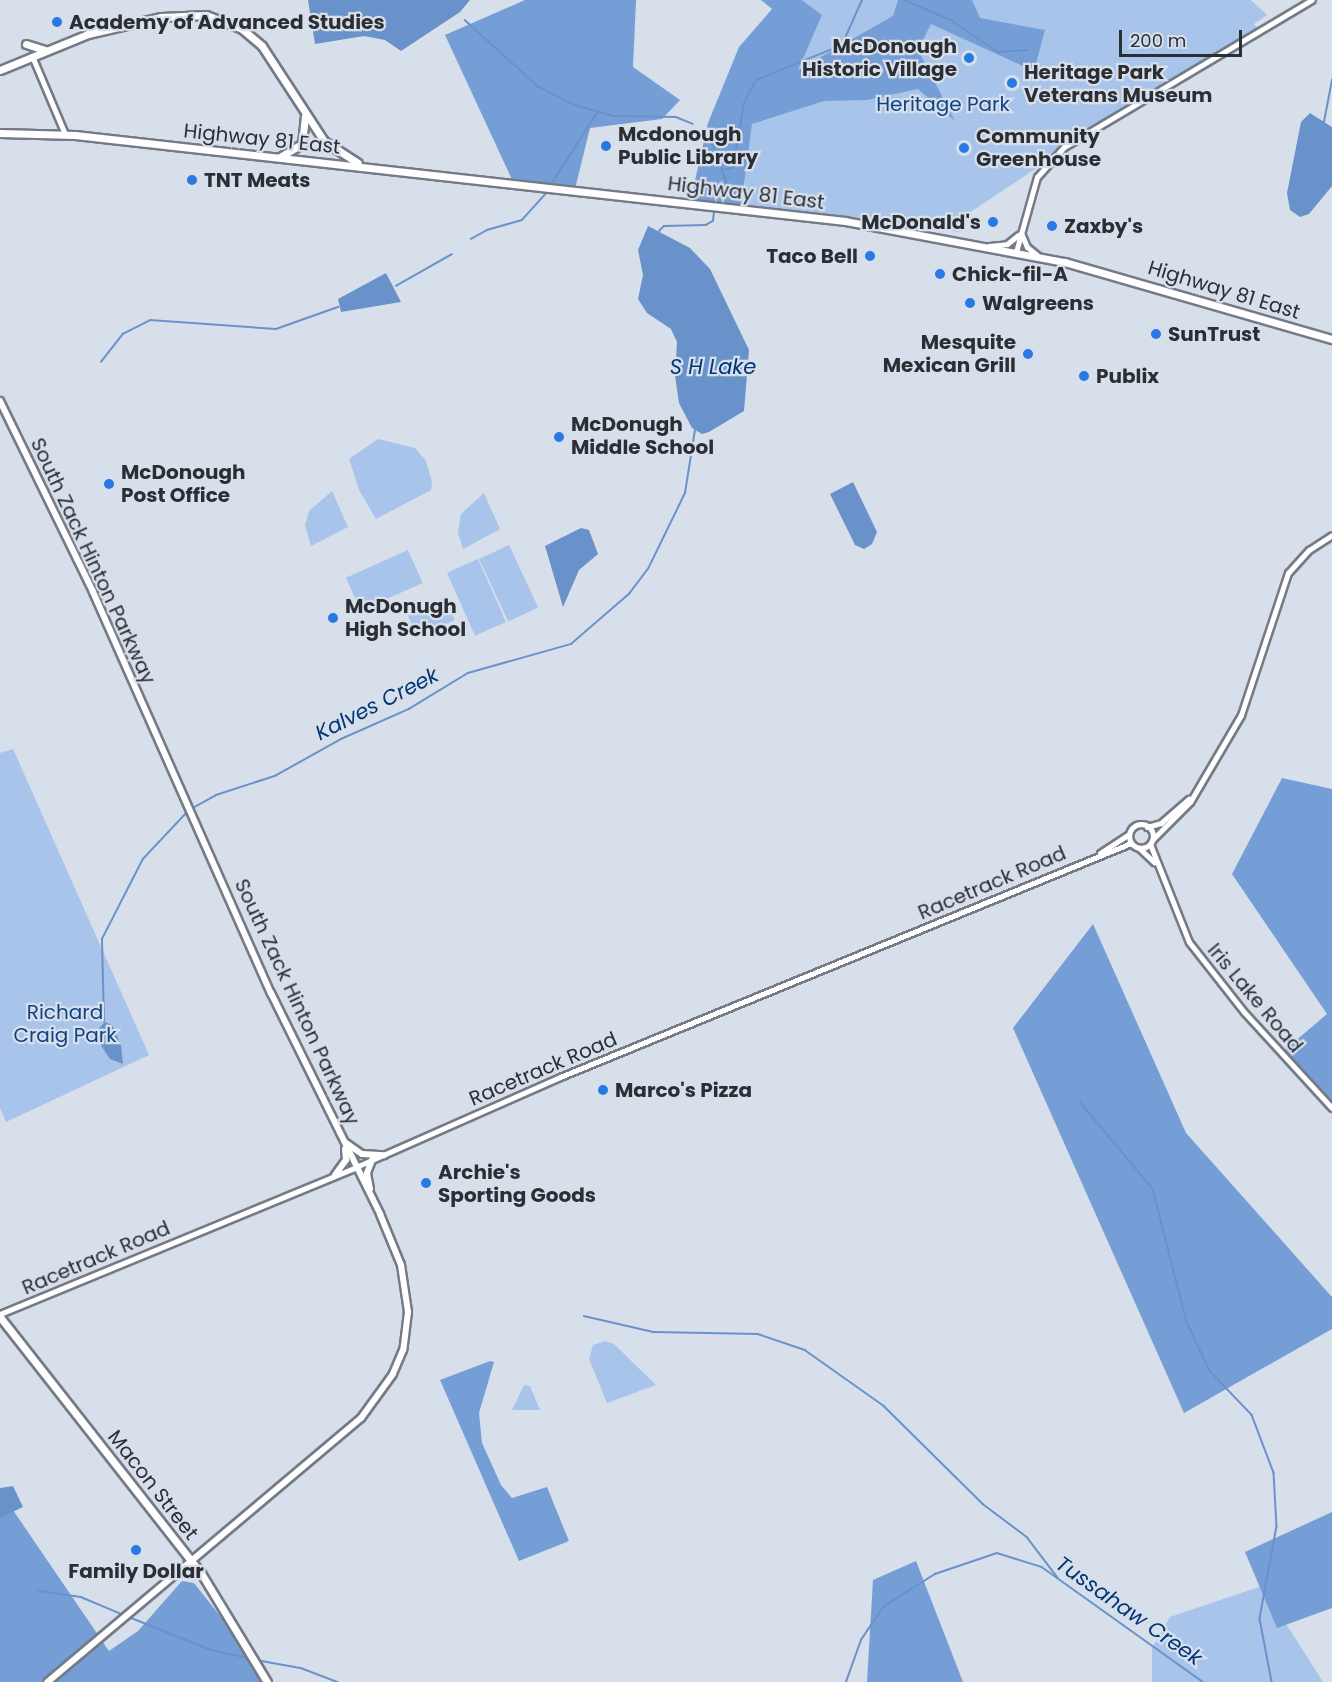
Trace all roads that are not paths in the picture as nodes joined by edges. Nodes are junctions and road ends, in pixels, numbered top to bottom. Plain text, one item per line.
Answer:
1 (1312, 0) edge
2 (26, 44) dead end
3 (45, 50) junction
4 (32, 56) junction
5 (0, 70) edge
6 (303, 110) junction
7 (0, 133) edge
8 (65, 134) junction
9 (275, 158) junction
10 (368, 167) junction
11 (1021, 232) junction
12 (988, 246) junction
13 (1016, 252) junction
14 (1040, 257) junction
15 (1332, 339) edge
16 (0, 401) edge
17 (1332, 535) edge
18 (1193, 796) junction
19 (1147, 827) junction
20 (1129, 834) junction
21 (1151, 842) junction
22 (1131, 843) junction
23 (1138, 848) junction
24 (1099, 854) junction
25 (1155, 863) junction
26 (1332, 1108) edge
27 (343, 1140) junction
28 (384, 1155) junction
29 (372, 1160) junction
30 (356, 1167) junction
31 (335, 1175) junction
32 (373, 1201) junction
33 (392, 1224) dead end
34 (391, 1241) junction
35 (0, 1316) edge
36 (192, 1561) junction
37 (47, 1682) edge
38 (267, 1682) edge

1 - 11 street
2 - 3 main road
3 - 4 main road
3 - 6 main road
4 - 5 main road
4 - 8 street
6 - 9 main road
6 - 10 main road
7 - 8 main road, Highway 81 East
8 - 9 main road, Highway 81 East
9 - 10 main road, Highway 81 East
10 - 12 main road, Highway 81 East
11 - 12 street
11 - 13 street
11 - 14 street
12 - 13 main road, Highway 81 East
13 - 14 main road, Highway 81 East
14 - 15 main road, Highway 81 East
16 - 27 main road, South Zack Hinton Parkway
17 - 18 street
18 - 19 street
18 - 21 street
19 - 20 street
19 - 21 street
20 - 22 street
20 - 24 street, Racetrack Road
21 - 23 street
21 - 25 street, Iris Lake Road
22 - 23 street
22 - 24 street, Racetrack Road
23 - 25 street, Iris Lake Road
24 - 28 street, Racetrack Road
25 - 26 street, Iris Lake Road
27 - 28 main road
27 - 30 main road, South Zack Hinton Parkway
27 - 31 main road
28 - 29 street, Racetrack Road
29 - 30 street, Racetrack Road
29 - 32 main road
30 - 31 street, Racetrack Road
30 - 32 main road, South Zack Hinton Parkway
31 - 35 street, Racetrack Road
32 - 34 main road, South Zack Hinton Parkway
33 - 34 main road
34 - 36 main road, South Zack Hinton Parkway
35 - 36 main road, Macon Street
36 - 37 main road, South Zack Hinton Parkway
36 - 38 main road, Macon Street

